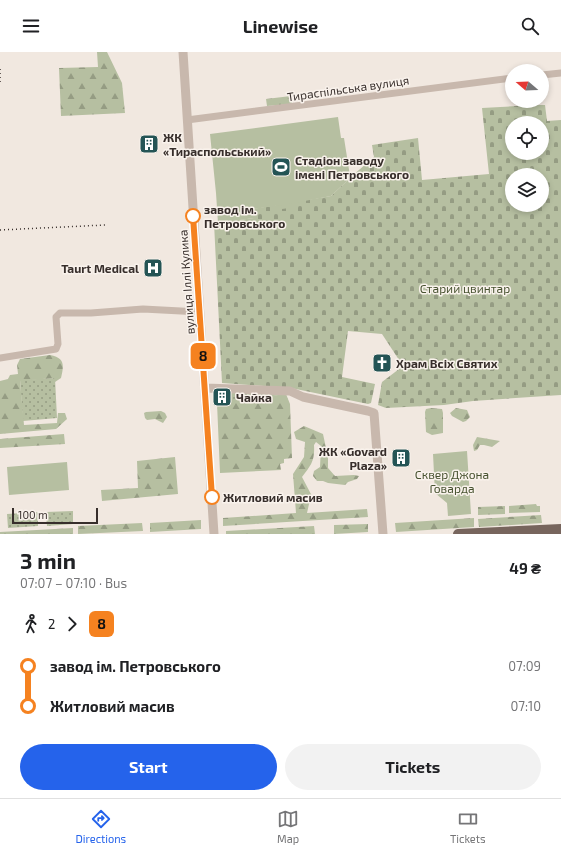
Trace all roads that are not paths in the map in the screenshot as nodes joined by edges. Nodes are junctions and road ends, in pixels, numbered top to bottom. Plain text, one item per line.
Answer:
1 (183, 52) edge
2 (561, 73) edge
3 (549, 74) edge
4 (505, 79) edge
5 (187, 120) junction
6 (200, 312) junction
7 (0, 358) edge
8 (205, 388) junction
9 (561, 529) edge
10 (214, 534) edge
11 (383, 534) edge
12 (458, 534) edge

1 - 5 street, вулиця Іллі Кулика
2 - 3 street
4 - 5 street, Тираспільська вулиця
5 - 6 street, вулиця Іллі Кулика
6 - 7 street
6 - 8 street, вулиця Іллі Кулика
8 - 10 street, вулиця Іллі Кулика
8 - 11 street
9 - 12 main road

